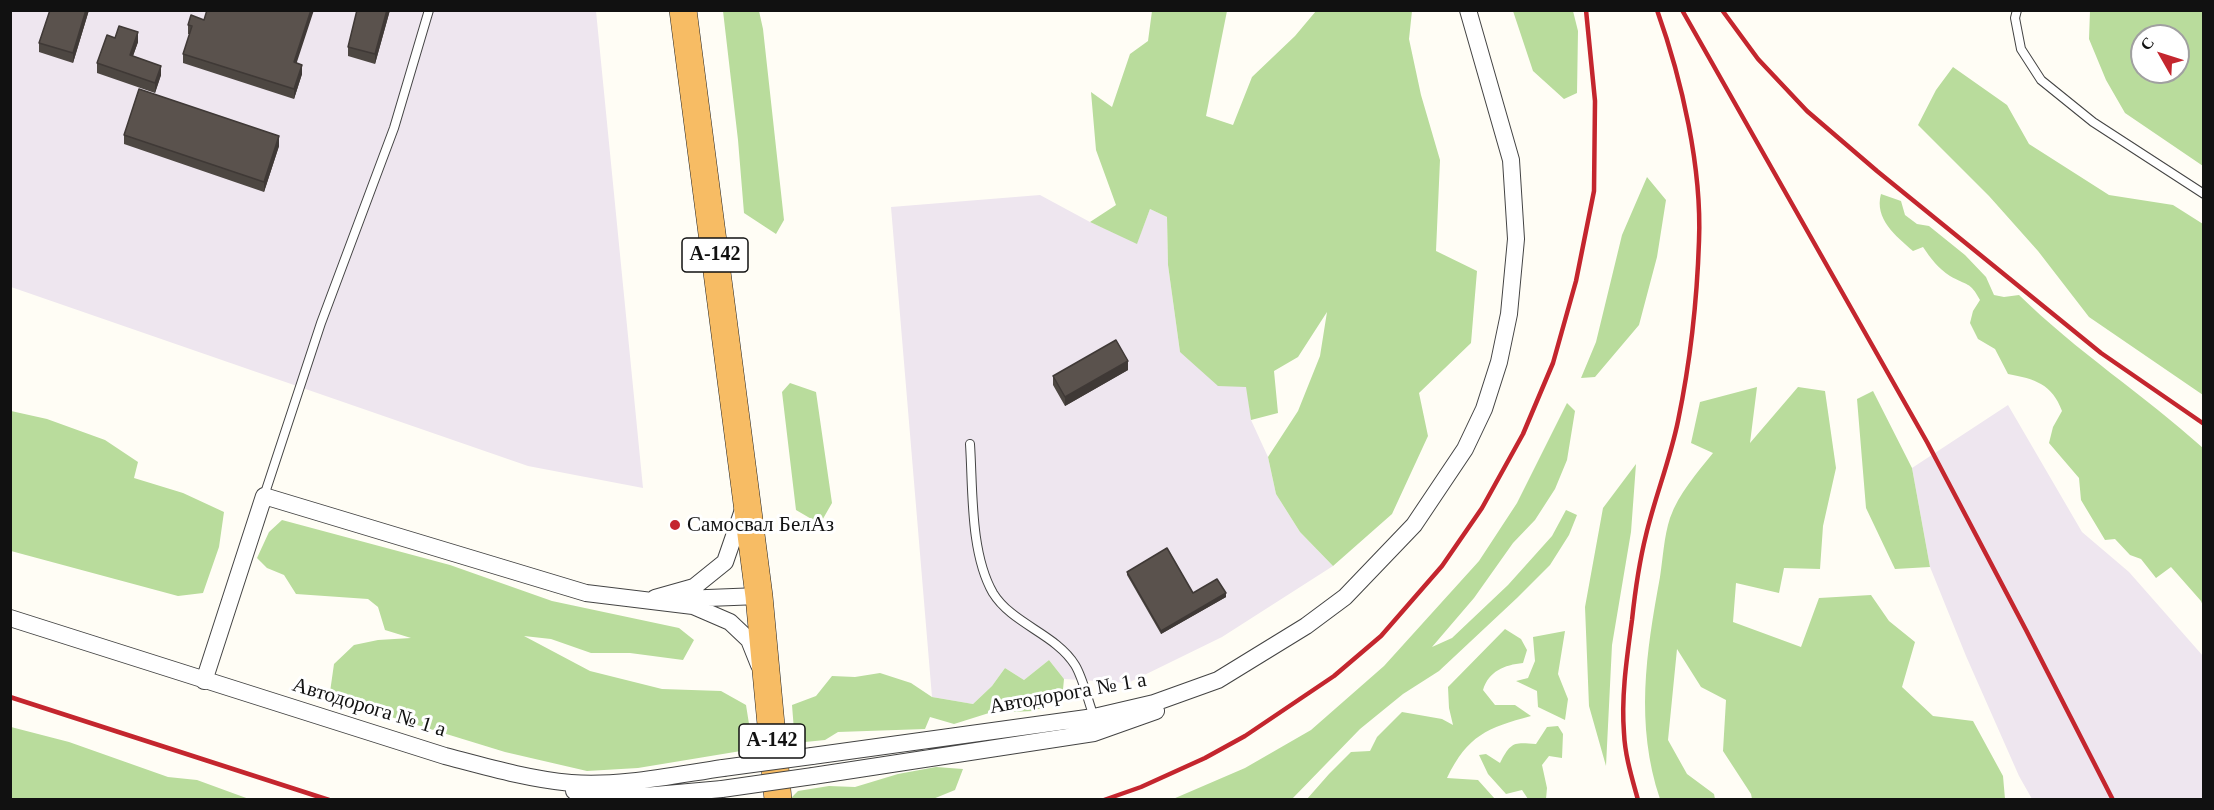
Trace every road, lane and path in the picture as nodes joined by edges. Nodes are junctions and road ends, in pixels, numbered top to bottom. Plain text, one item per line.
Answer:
1 (429, 10) edge
2 (683, 10) edge
3 (1468, 10) edge
4 (2017, 10) edge
5 (2204, 194) edge
6 (970, 444) dead end
7 (264, 496) junction
8 (746, 500) junction
9 (759, 596) junction
10 (645, 601) junction
11 (10, 618) edge
12 (1218, 680) junction
13 (204, 681) junction
14 (766, 683) junction
15 (1094, 717) junction
16 (517, 775) junction
17 (778, 800) edge

1 - 7 lane
2 - 8 highway, А-142
3 - 12 street, Автодорога № 1 а
4 - 5 lane
6 - 15 lane
7 - 10 street
7 - 13 street
8 - 9 highway, А-142
8 - 10 street
9 - 10 street
9 - 14 highway, А-142
10 - 14 street
11 - 13 street, Автодорога № 1 а
12 - 15 street, Автодорога № 1 а
12 - 16 street, bridge
13 - 16 street, Автодорога № 1 а
14 - 17 highway, А-142
15 - 16 street, Автодорога № 1 а, bridge

